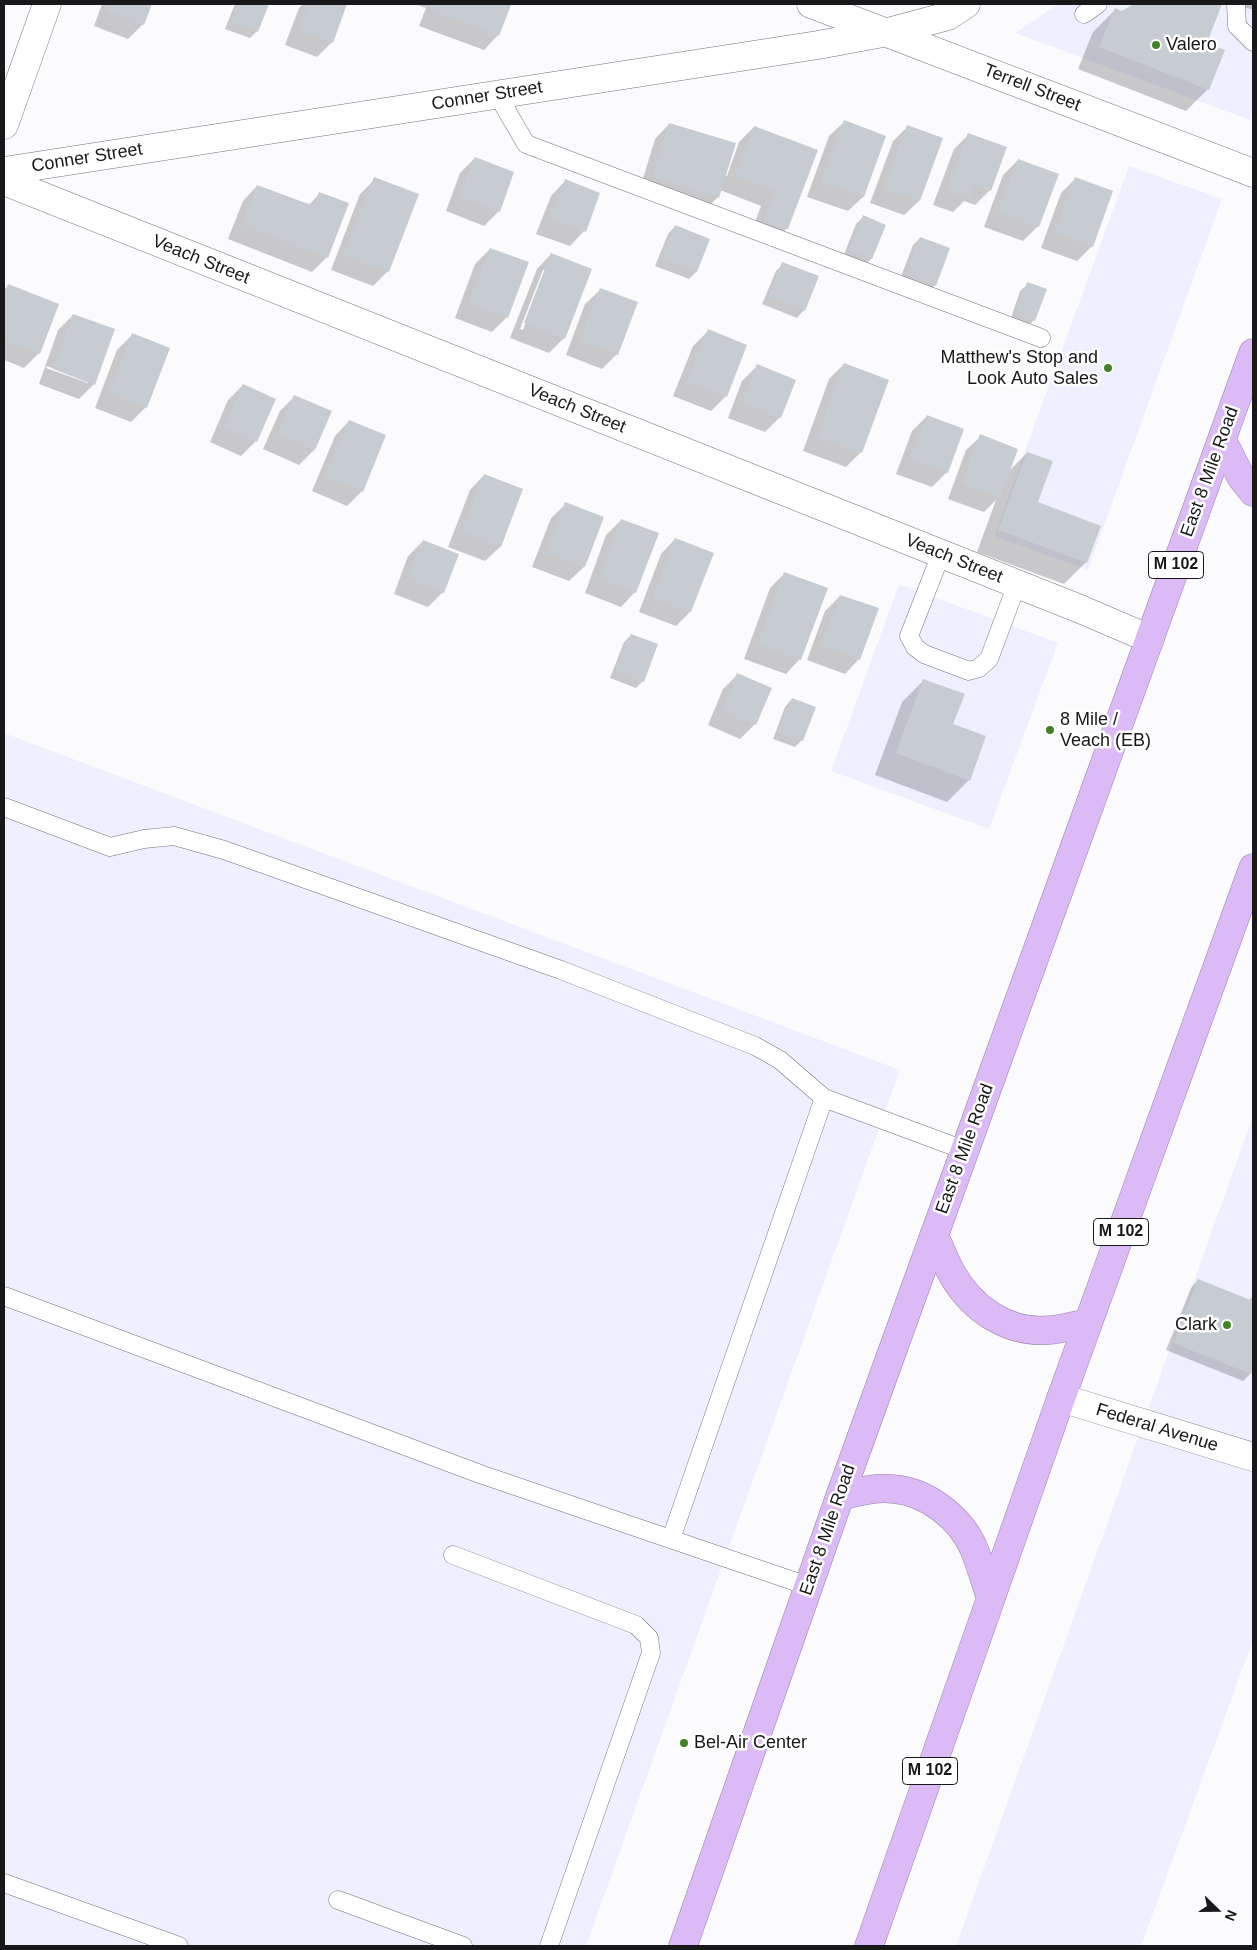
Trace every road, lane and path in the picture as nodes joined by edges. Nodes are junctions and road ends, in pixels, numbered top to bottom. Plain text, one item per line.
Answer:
1 (47, 4) edge
2 (812, 4) edge
3 (966, 4) edge
4 (1236, 4) edge
5 (888, 32) junction
6 (1253, 42) edge
7 (497, 94) junction
8 (4, 125) edge
9 (4, 171) edge
10 (1253, 174) edge
11 (4, 181) edge
12 (1042, 338) dead end
13 (1253, 353) edge
14 (1222, 440) junction
15 (1253, 492) edge
16 (941, 554) junction
17 (1017, 584) junction
18 (1150, 639) junction
19 (4, 808) edge
20 (1253, 868) edge
21 (824, 1098) junction
22 (964, 1150) junction
23 (934, 1235) junction
24 (4, 1296) edge
25 (1088, 1323) junction
26 (1061, 1398) junction
27 (1253, 1457) edge
28 (840, 1496) junction
29 (671, 1539) junction
30 (453, 1555) dead end
31 (808, 1586) junction
32 (990, 1596) junction
33 (4, 1883) edge
34 (338, 1900) dead end
35 (179, 1946) edge
36 (463, 1946) edge
37 (549, 1946) edge
38 (683, 1946) edge
39 (869, 1946) edge

1 - 8 street
2 - 5 street, Terrell Street
3 - 5 street, Conner Street
4 - 6 lane
5 - 7 street, Conner Street
5 - 10 street, Terrell Street
7 - 9 street, Conner Street
7 - 12 lane
11 - 16 street, Veach Street
13 - 14 highway, East 8 Mile Road / M 102
14 - 15 highway
14 - 18 highway, East 8 Mile Road / M 102
16 - 17 street, Veach Street
16 - 17 lane
17 - 18 street, Veach Street
18 - 22 highway, East 8 Mile Road / M 102
19 - 21 lane
20 - 25 highway, M 102
21 - 22 lane
21 - 29 lane
22 - 23 highway, East 8 Mile Road / M 102
23 - 25 highway
23 - 28 highway, East 8 Mile Road / M 102
24 - 29 lane
25 - 26 highway, M 102
26 - 27 street, Federal Avenue
26 - 32 highway, M 102
28 - 31 highway, East 8 Mile Road / M 102
28 - 32 highway
29 - 31 lane
30 - 37 lane
31 - 38 highway, East 8 Mile Road / M 102
32 - 39 highway, M 102
33 - 35 lane
34 - 36 lane

